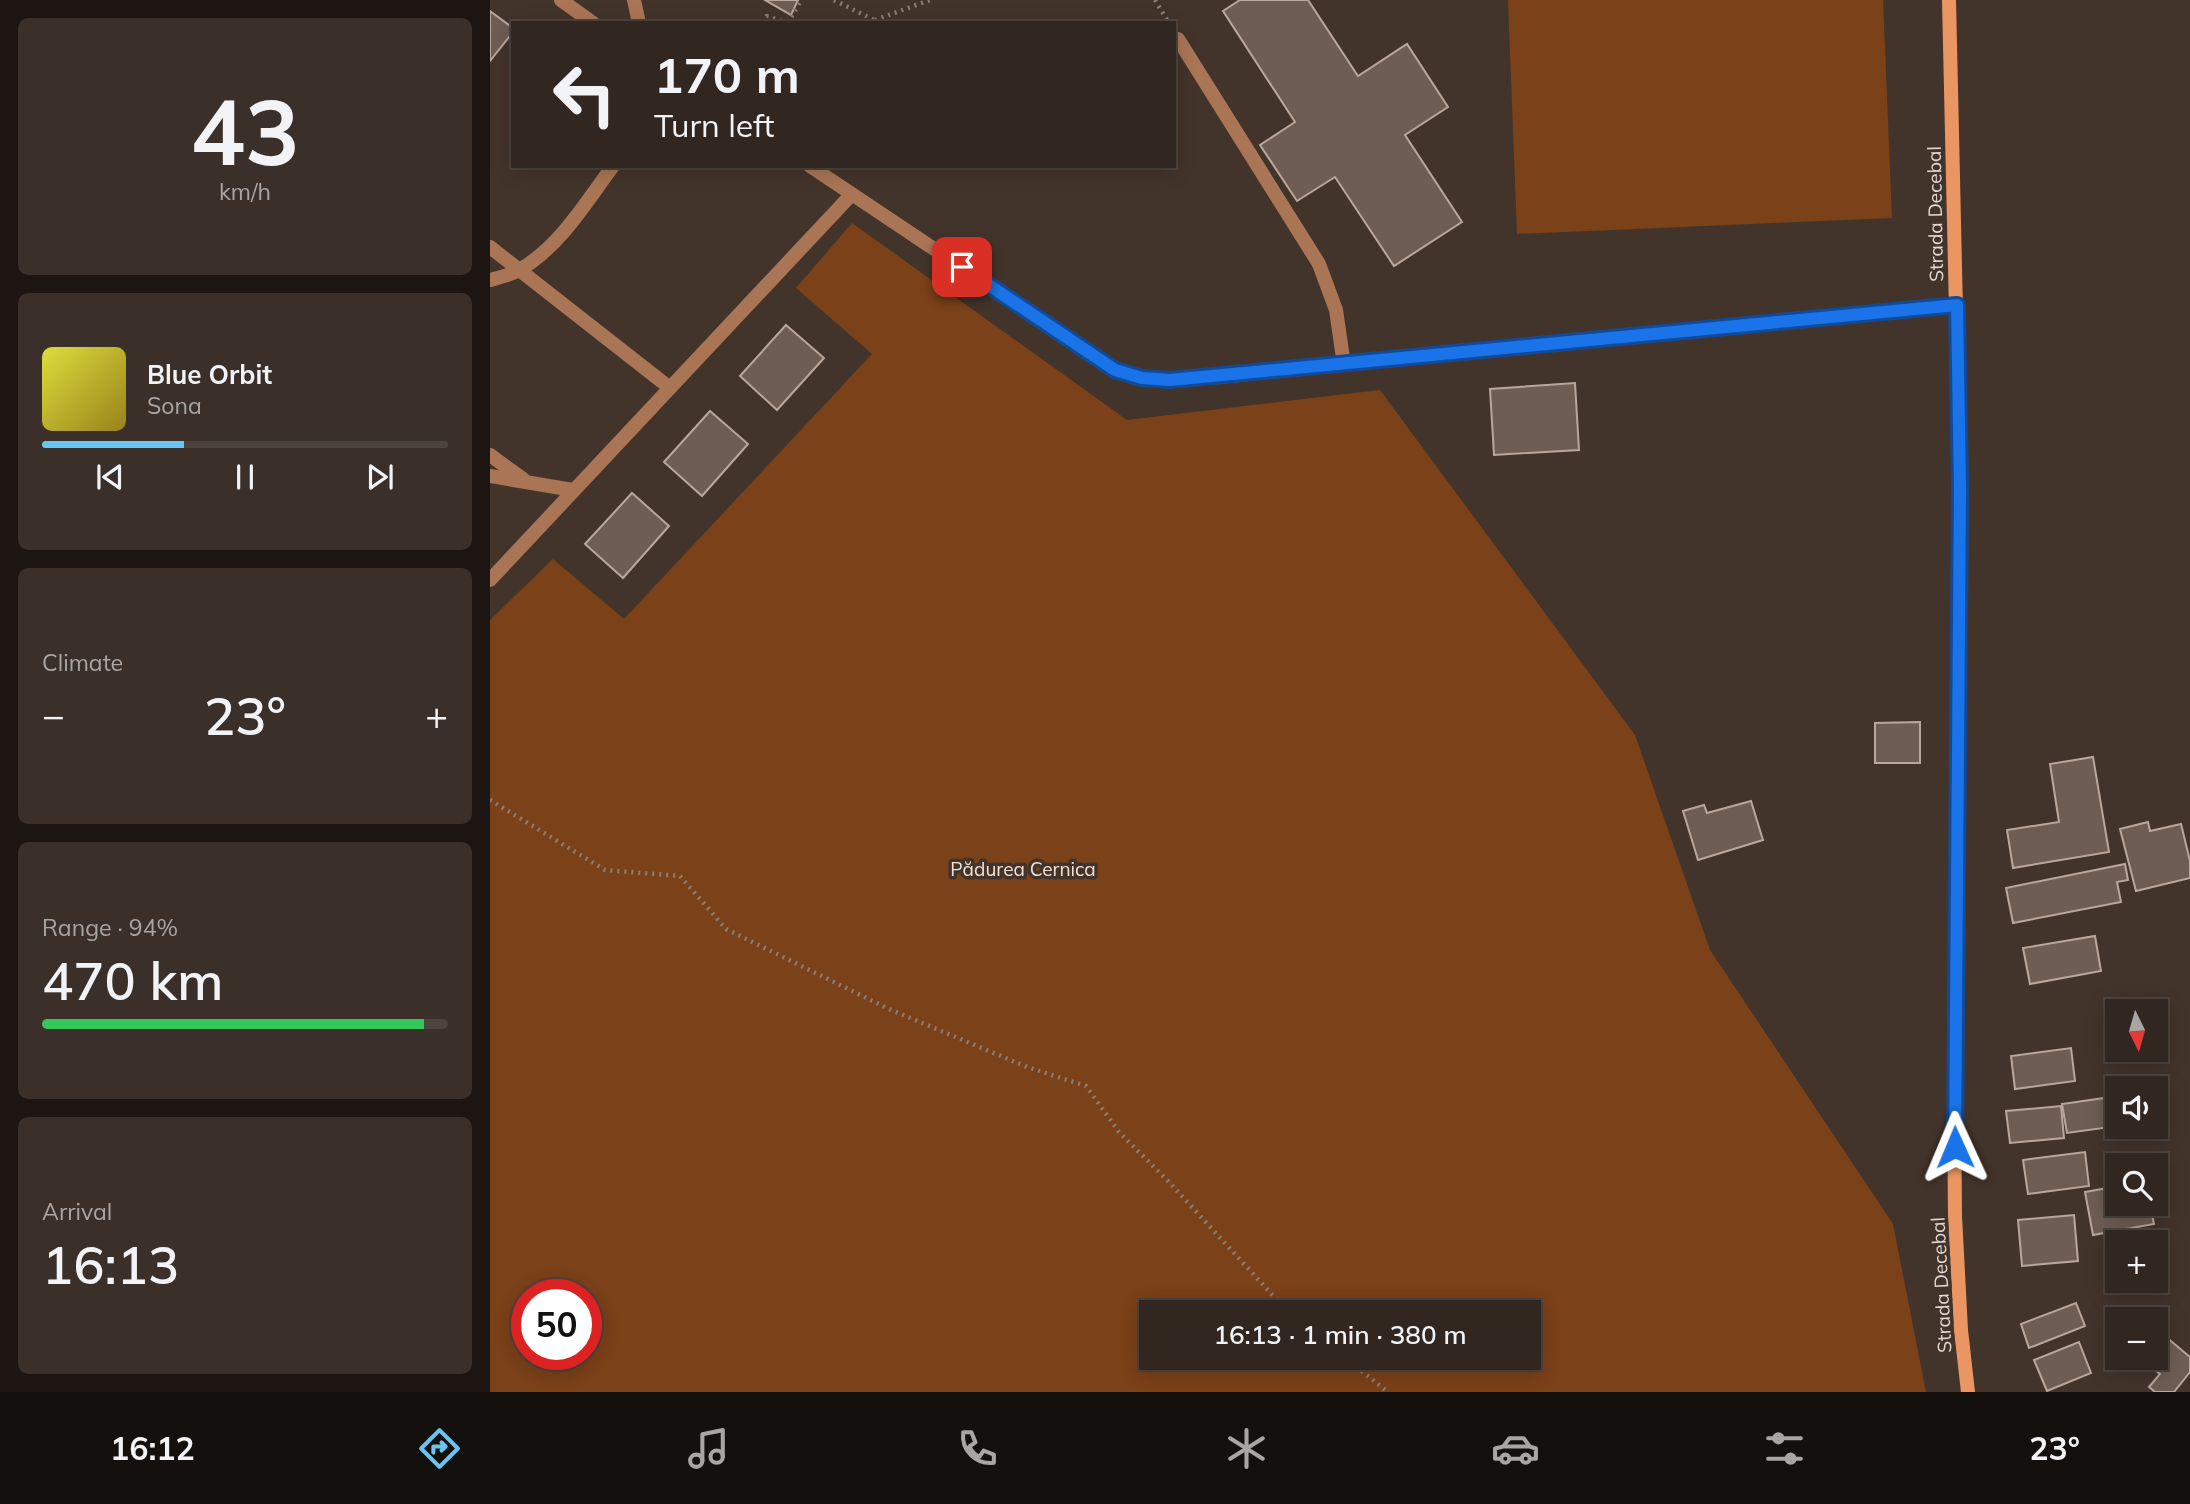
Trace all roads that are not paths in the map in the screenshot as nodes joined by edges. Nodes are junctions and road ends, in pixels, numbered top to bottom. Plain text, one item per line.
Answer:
1 (561, 0) edge
2 (634, 0) edge
3 (1950, 0) edge
4 (590, 21) edge
5 (639, 21) edge
6 (1178, 39) dead end
7 (612, 168) edge
8 (813, 168) edge
9 (852, 194) junction
10 (490, 247) edge
11 (520, 270) junction
12 (490, 280) edge
13 (1957, 305) junction
14 (1344, 365) junction
15 (670, 388) junction
16 (490, 455) edge
17 (490, 476) edge
18 (527, 482) junction
19 (573, 490) junction
20 (490, 580) edge
21 (1968, 1392) edge

1 - 4 lane
2 - 5 lane
3 - 13 main road, Strada Decebal
6 - 14 lane
7 - 11 lane
8 - 9 lane
9 - 14 lane
9 - 15 lane
10 - 11 lane
11 - 12 lane
11 - 15 lane
13 - 14 lane
13 - 21 main road, Strada Decebal
15 - 19 lane
16 - 18 lane
17 - 18 lane
18 - 19 lane
19 - 20 lane

